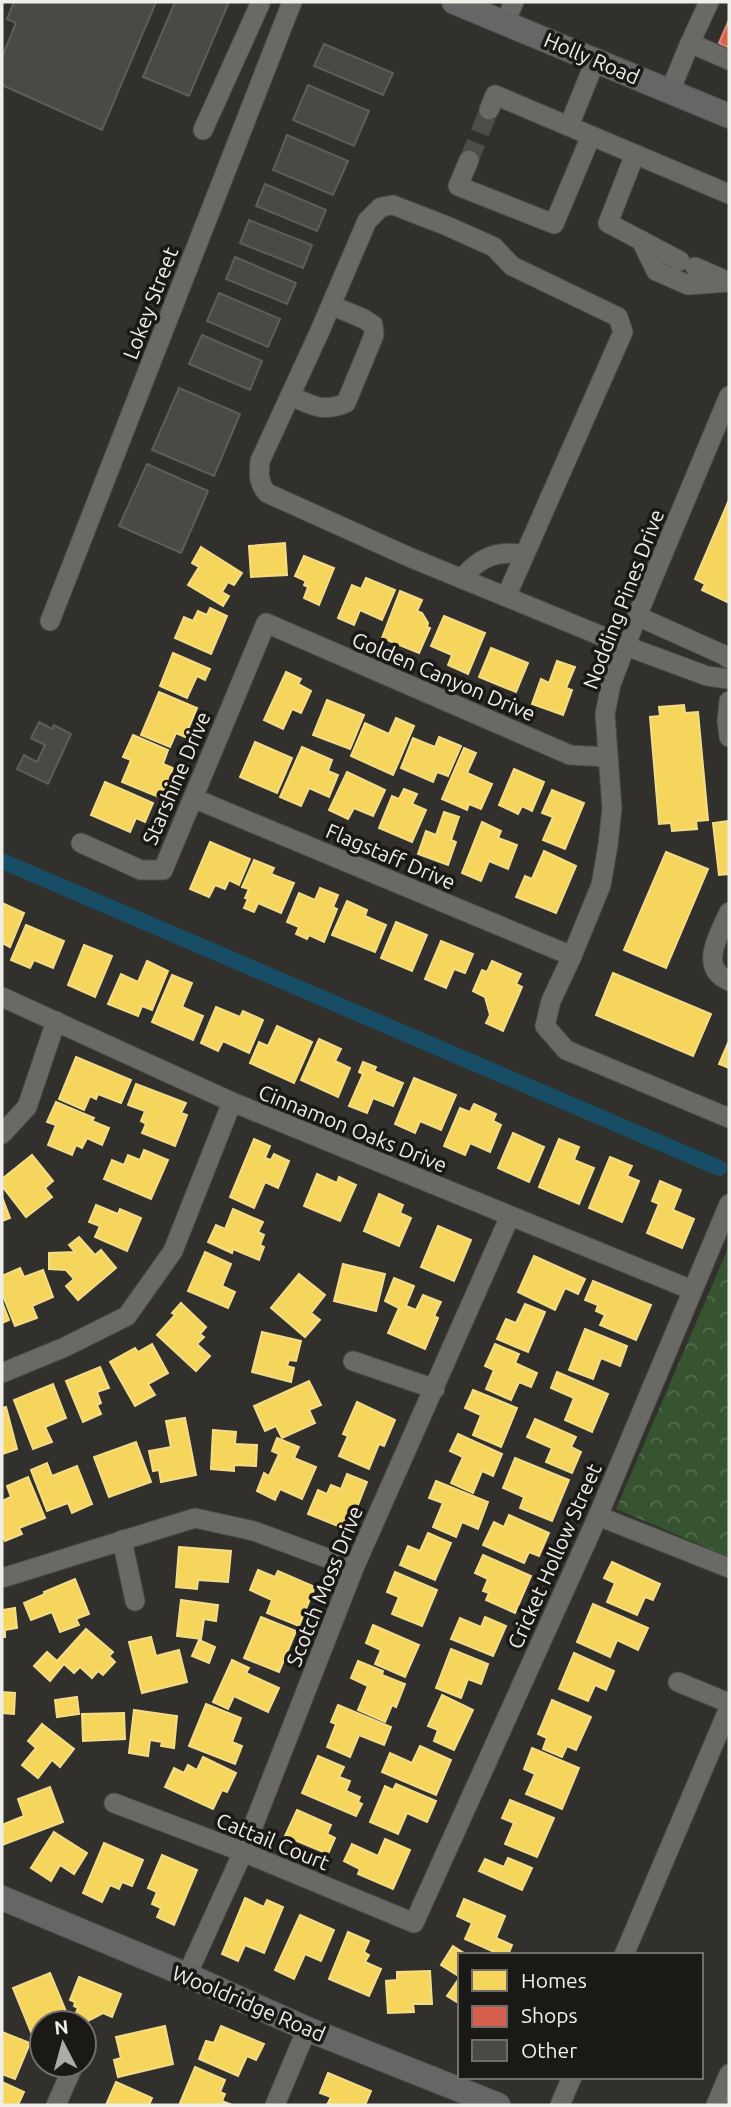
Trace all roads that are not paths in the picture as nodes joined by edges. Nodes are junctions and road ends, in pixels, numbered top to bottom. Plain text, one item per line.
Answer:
1 (454, 2) edge
2 (709, 2) edge
3 (258, 3) edge
4 (289, 9) edge
5 (510, 12) edge
6 (690, 43) junction
7 (596, 60) junction
8 (729, 60) edge
9 (670, 90) junction
10 (492, 103) dead end
11 (729, 116) edge
12 (569, 126) junction
13 (203, 130) dead end
14 (591, 136) junction
15 (635, 154) junction
16 (469, 160) tunnel mouth
17 (729, 194) edge
18 (641, 240) junction
19 (729, 281) edge
20 (331, 305) junction
21 (290, 396) junction
22 (729, 396) edge
23 (524, 555) junction
24 (462, 579) junction
25 (506, 597) junction
26 (637, 616) junction
27 (50, 621) dead end
28 (266, 623) joint
29 (626, 646) junction
30 (729, 659) edge
31 (729, 679) edge
32 (729, 701) edge
33 (729, 737) edge
34 (607, 757) junction
35 (193, 798) junction
36 (81, 843) dead end
37 (729, 912) edge
38 (572, 956) junction
39 (729, 981) edge
40 (2, 997) edge
41 (55, 1021) junction
42 (232, 1102) junction
43 (729, 1118) edge
44 (2, 1134) edge
45 (729, 1204) edge
46 (510, 1216) junction
47 (692, 1290) junction
48 (353, 1361) dead end
49 (2, 1373) edge
50 (435, 1388) junction
51 (598, 1516) junction
52 (122, 1540) junction
53 (354, 1568) junction
54 (729, 1568) edge
55 (2, 1578) edge
56 (135, 1601) dead end
57 (678, 1682) dead end
58 (729, 1706) edge
59 (114, 1803) dead end
60 (243, 1852) junction
61 (2, 1898) edge
62 (414, 1923) joint
63 (626, 1953) edge
64 (187, 1975) junction
65 (307, 2029) junction
66 (729, 2074) edge
67 (68, 2079) edge
68 (571, 2079) edge
69 (56, 2105) edge
70 (275, 2105) edge
71 (498, 2105) edge
72 (561, 2105) edge
73 (716, 2105) edge

1 - 5 main road, Holly Road
2 - 6 street
3 - 4 street
3 - 13 street
4 - 27 street, Lokey Street
5 - 7 main road, Holly Road
6 - 8 street
6 - 9 street
7 - 9 main road, Holly Road
7 - 12 street
9 - 11 main road, Holly Road
10 - 12 street
12 - 14 street
14 - 15 street
14 - 16 street
15 - 17 street
15 - 18 street
18 - 19 street
18 - 19 street
20 - 21 street
20 - 21 street
20 - 23 street
21 - 24 street
22 - 26 street, Nodding Pines Drive
23 - 24 street
23 - 25 street
24 - 25 street
25 - 29 street
26 - 29 street, Nodding Pines Drive
26 - 30 street
28 - 34 street, Golden Canyon Drive
28 - 35 street, Starshine Drive
29 - 31 street
29 - 34 street, Nodding Pines Drive
32 - 33 street
34 - 38 street, Nodding Pines Drive
35 - 36 street, Starshine Drive
35 - 38 street, Flagstaff Drive
37 - 39 street
38 - 43 street, Nodding Pines Drive
40 - 41 street, Cinnamon Oaks Drive
41 - 42 street, Cinnamon Oaks Drive
41 - 44 street
42 - 46 street, Cinnamon Oaks Drive
42 - 49 street
45 - 47 street, Cricket Hollow Street
46 - 47 street, Cinnamon Oaks Drive
46 - 50 street, Scotch Moss Drive
47 - 51 street, Cricket Hollow Street
48 - 50 street
50 - 53 street, Scotch Moss Drive
51 - 54 street
51 - 62 street, Cricket Hollow Street
52 - 53 street
52 - 55 street
52 - 56 street
53 - 60 street, Scotch Moss Drive
57 - 58 street
58 - 63 street
59 - 60 street, Cattail Court
60 - 62 street, Cattail Court
60 - 64 street, Scotch Moss Drive
61 - 64 main road, Wooldridge Road
64 - 65 main road, Wooldridge Road
65 - 70 street
65 - 71 main road, Wooldridge Road
66 - 73 street
67 - 69 street
68 - 72 street

